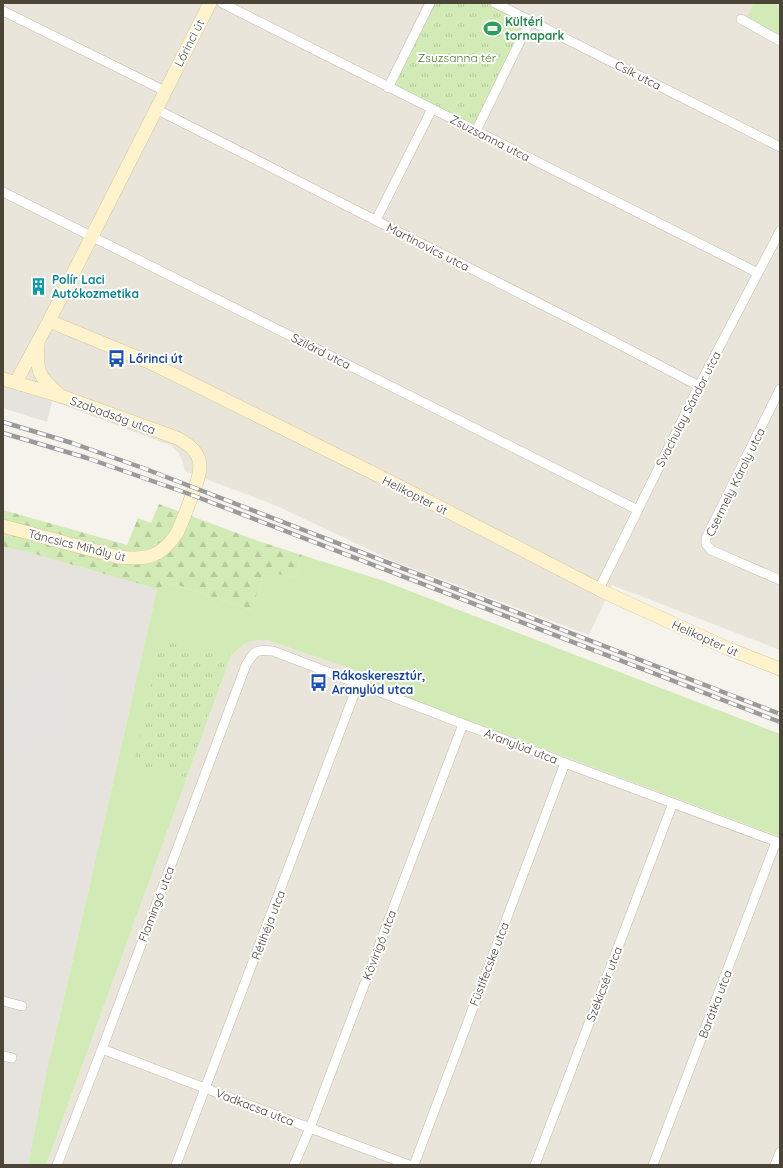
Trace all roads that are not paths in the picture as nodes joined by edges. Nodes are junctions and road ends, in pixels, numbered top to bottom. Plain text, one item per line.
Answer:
1 (210, 3) edge
2 (222, 3) edge
3 (430, 3) edge
4 (495, 3) edge
5 (3, 11) edge
6 (741, 19) dead end
7 (530, 21) junction
8 (780, 41) edge
9 (388, 88) junction
10 (165, 91) junction
11 (156, 109) junction
12 (432, 109) junction
13 (476, 131) junction
14 (780, 147) edge
15 (3, 192) edge
16 (376, 220) junction
17 (780, 231) edge
18 (91, 236) junction
19 (758, 273) junction
20 (49, 321) junction
21 (38, 340) junction
22 (3, 379) edge
23 (16, 382) junction
24 (700, 386) junction
25 (780, 389) edge
26 (64, 397) junction
27 (199, 476) joint
28 (638, 510) junction
29 (3, 526) edge
30 (780, 580) edge
31 (599, 589) junction
32 (262, 649) joint
33 (780, 669) edge
34 (358, 684) junction
35 (463, 724) junction
36 (565, 764) junction
37 (673, 803) junction
38 (778, 843) edge
39 (3, 1001) edge
40 (22, 1006) dead end
41 (102, 1048) junction
42 (206, 1088) junction
43 (310, 1128) junction
44 (780, 1152) edge
45 (57, 1165) edge
46 (176, 1165) edge
47 (294, 1165) edge
48 (409, 1165) edge
49 (414, 1165) edge
50 (535, 1165) edge
51 (653, 1165) edge
52 (775, 1165) edge

1 - 10 street, Lőrinci út
2 - 9 street, Zsuzsanna utca
3 - 9 street
4 - 7 street, Csík utca
5 - 10 street
6 - 8 street
7 - 13 street
7 - 14 street, Csík utca
9 - 12 street, Zsuzsanna utca
10 - 11 street, Lőrinci út
11 - 16 street, Martinovics utca
11 - 18 street, Lőrinci út
12 - 13 street, Zsuzsanna utca
12 - 16 street
13 - 19 street, Zsuzsanna utca
15 - 18 street, Szilárd utca
16 - 24 street, Martinovics utca
17 - 19 street, Svachulay Sándor utca
18 - 20 street, Lőrinci út
18 - 28 street, Szilárd utca
19 - 24 street, Svachulay Sándor utca
20 - 21 street, Lőrinci út
20 - 31 street, Helikopter út
21 - 23 street, Lőrinci út
21 - 26 street
22 - 23 street, Szabadság utca
23 - 26 street, Szabadság utca
24 - 28 street, Svachulay Sándor utca
25 - 30 street, Csermely Károly utca
26 - 27 street, Szabadság utca
27 - 29 street, Táncsics Mihály út
28 - 31 street, Svachulay Sándor utca
31 - 33 street, Helikopter út
32 - 34 street, Aranylúd utca
32 - 41 street, Flamingó utca
34 - 35 street, Aranylúd utca
34 - 42 street, Rétihéja utca
35 - 36 street, Aranylúd utca
35 - 43 street, Kövirigó utca
36 - 37 street, Aranylúd utca
36 - 49 street, Füstifecske utca
37 - 38 street, Aranylúd utca
37 - 50 street, Székicsér utca
38 - 51 street, Barátka utca
39 - 40 street
41 - 42 street, Vadkacsa utca
41 - 45 street, Flamingó utca
42 - 43 street, Vadkacsa utca
42 - 46 street, Rétihéja utca
43 - 47 street, Kövirigó utca
43 - 48 street, Vadkacsa utca
44 - 52 street

